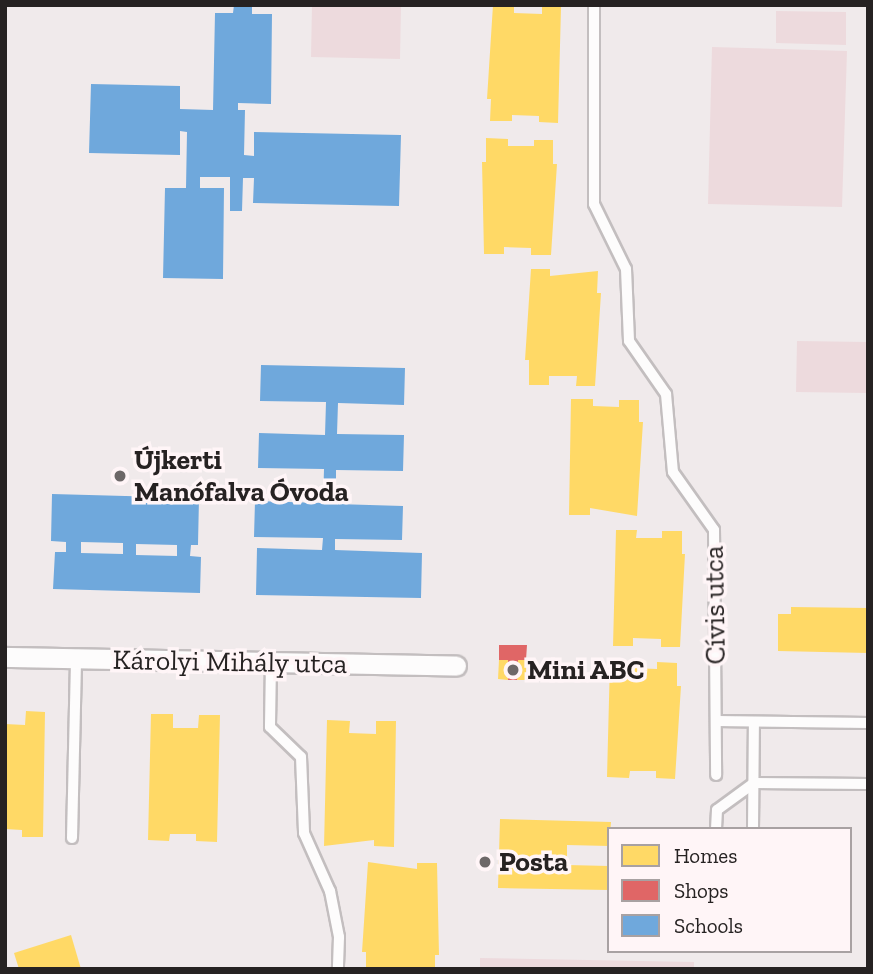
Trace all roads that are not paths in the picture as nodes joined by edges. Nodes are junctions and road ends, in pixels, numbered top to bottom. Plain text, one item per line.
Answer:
1 (594, 5) edge
2 (5, 657) edge
3 (76, 659) junction
4 (271, 662) junction
5 (456, 666) dead end
6 (717, 720) junction
7 (754, 722) junction
8 (868, 723) edge
9 (716, 775) dead end
10 (754, 783) junction
11 (868, 784) edge
12 (716, 827) edge
13 (753, 827) edge
14 (72, 838) dead end
15 (338, 969) edge

1 - 6 lane, Cívis utca
2 - 3 street, Károlyi Mihály utca
3 - 4 street, Károlyi Mihály utca
3 - 14 lane
4 - 5 street, Károlyi Mihály utca
4 - 15 lane
6 - 7 lane
6 - 9 lane, Cívis utca
7 - 8 lane
7 - 10 lane
10 - 11 lane
10 - 12 lane
10 - 13 lane

